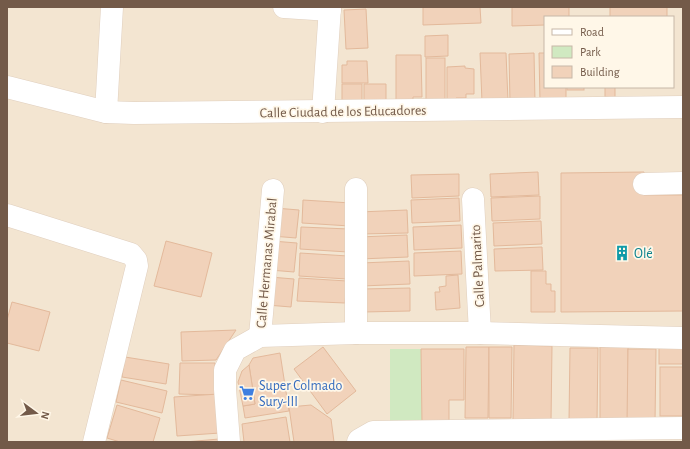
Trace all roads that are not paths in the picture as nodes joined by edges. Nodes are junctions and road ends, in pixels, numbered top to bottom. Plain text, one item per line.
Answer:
1 (112, 7) edge
2 (284, 7) edge
3 (330, 8) edge
4 (7, 86) edge
5 (683, 107) edge
6 (106, 112) junction
7 (323, 112) junction
8 (644, 184) dead end
9 (683, 184) edge
10 (356, 189) dead end
11 (273, 190) dead end
12 (473, 200) dead end
13 (8, 218) edge
14 (356, 333) junction
15 (480, 333) junction
16 (260, 336) junction
17 (683, 338) edge
18 (683, 428) edge
19 (94, 442) edge
20 (229, 442) edge
21 (358, 442) edge

1 - 6 street
2 - 3 street
3 - 7 street
4 - 6 street, Calle Ciudad de los Educadores
5 - 7 street, Calle Ciudad de los Educadores
6 - 7 street, Calle Ciudad de los Educadores
8 - 9 street
10 - 14 street
11 - 16 street, Calle Hermanas Mirabal
12 - 15 street, Calle Palmarito
13 - 19 street
14 - 15 street
14 - 16 street
15 - 17 street
16 - 20 street
18 - 21 street

